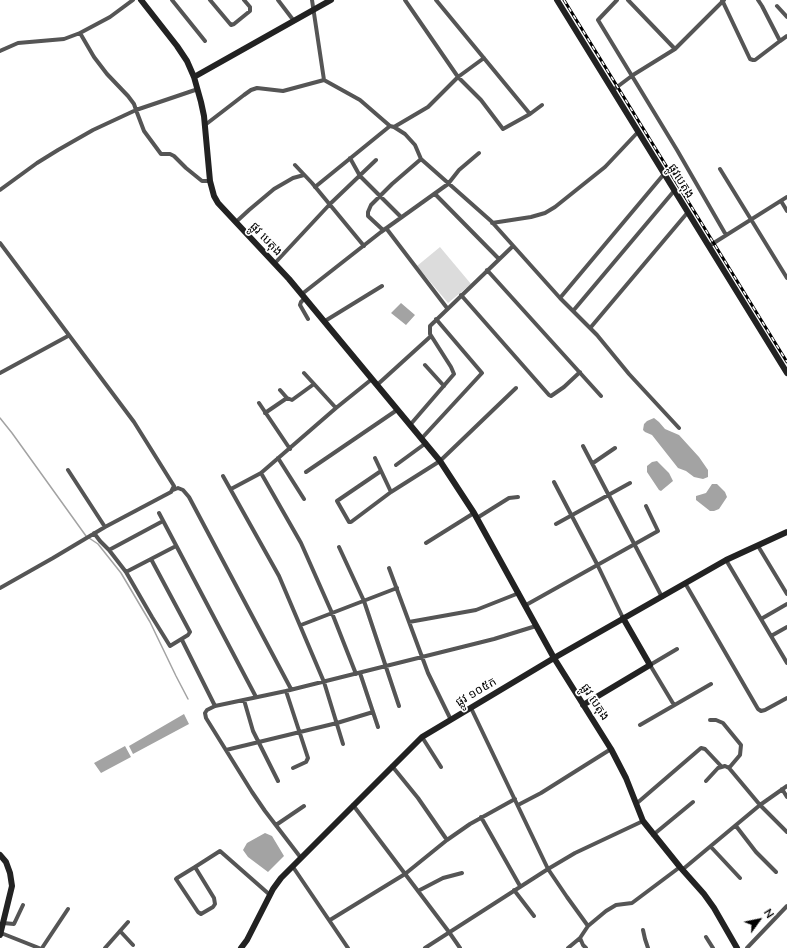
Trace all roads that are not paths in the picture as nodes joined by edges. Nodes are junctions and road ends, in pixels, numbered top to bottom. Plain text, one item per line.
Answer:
1 (133, 0) edge
2 (142, 0) edge
3 (172, 0) edge
4 (210, 0) edge
5 (244, 0) edge
6 (312, 0) edge
7 (330, 0) edge
8 (405, 0) edge
9 (436, 0) edge
10 (557, 0) edge
11 (617, 0) edge
12 (628, 0) edge
13 (723, 0) edge
14 (758, 0) edge
15 (280, 1) edge
16 (777, 6) dead end
17 (314, 10) junction
18 (787, 17) edge
19 (294, 20) junction
20 (80, 33) junction
21 (787, 36) edge
22 (205, 41) dead end
23 (780, 41) junction
24 (675, 49) junction
25 (0, 51) edge
26 (484, 58) junction
27 (633, 75) junction
28 (194, 77) junction
29 (458, 77) junction
30 (324, 80) junction
31 (198, 89) junction
32 (613, 90) junction
33 (542, 105) dead end
34 (136, 110) junction
35 (530, 114) junction
36 (205, 125) junction
37 (392, 126) junction
38 (638, 132) junction
39 (479, 153) dead end
40 (350, 158) junction
41 (421, 159) junction
42 (376, 160) dead end
43 (295, 165) dead end
44 (720, 169) dead end
45 (664, 174) junction
46 (304, 175) junction
47 (360, 176) junction
48 (210, 182) junction
49 (448, 184) junction
50 (315, 187) junction
51 (0, 190) edge
52 (674, 191) junction
53 (435, 194) junction
54 (379, 196) junction
55 (787, 197) edge
56 (781, 201) junction
57 (330, 204) junction
58 (787, 211) edge
59 (688, 212) junction
60 (401, 217) junction
61 (751, 220) junction
62 (236, 222) junction
63 (492, 223) junction
64 (385, 229) junction
65 (726, 235) junction
66 (0, 243) edge
67 (364, 246) junction
68 (512, 246) junction
69 (708, 246) junction
70 (499, 259) junction
71 (275, 264) junction
72 (487, 270) junction
73 (787, 278) edge
74 (382, 286) dead end
75 (461, 295) junction
76 (304, 296) junction
77 (560, 298) junction
78 (447, 308) junction
79 (574, 311) junction
80 (308, 319) dead end
81 (436, 319) junction
82 (325, 321) junction
83 (590, 327) junction
84 (68, 336) junction
85 (431, 336) junction
86 (425, 365) dead end
87 (580, 372) junction
88 (0, 373) edge
89 (304, 373) dead end
90 (787, 373) edge
91 (372, 379) junction
92 (314, 384) junction
93 (376, 385) junction
94 (444, 386) junction
95 (516, 388) dead end
96 (280, 390) dead end
97 (601, 396) dead end
98 (287, 398) junction
99 (259, 403) dead end
100 (336, 408) junction
101 (397, 410) junction
102 (266, 413) junction
103 (410, 425) junction
104 (679, 428) dead end
105 (424, 441) junction
106 (583, 446) dead end
107 (615, 448) dead end
108 (290, 449) junction
109 (278, 458) junction
110 (375, 458) dead end
111 (440, 461) junction
112 (593, 463) junction
113 (396, 465) dead end
114 (68, 470) dead end
115 (381, 471) junction
116 (306, 472) dead end
117 (261, 473) junction
118 (223, 476) dead end
119 (554, 482) dead end
120 (630, 483) dead end
121 (231, 489) junction
122 (173, 490) junction
123 (392, 492) junction
124 (609, 495) junction
125 (518, 497) dead end
126 (304, 499) dead end
127 (646, 506) dead end
128 (159, 513) dead end
129 (476, 515) junction
130 (572, 515) junction
131 (164, 521) junction
132 (556, 524) dead end
133 (105, 527) junction
134 (787, 532) edge
135 (93, 534) junction
136 (426, 543) dead end
137 (634, 545) junction
138 (176, 546) junction
139 (758, 546) junction
140 (339, 547) dead end
141 (109, 550) junction
142 (151, 559) junction
143 (726, 560) junction
144 (597, 564) junction
145 (389, 568) dead end
146 (126, 572) junction
147 (685, 583) junction
148 (0, 588) edge
149 (397, 588) junction
150 (519, 592) junction
151 (787, 594) edge
152 (662, 596) junction
153 (364, 601) junction
154 (787, 604) edge
155 (526, 605) junction
156 (332, 612) junction
157 (624, 618) junction
158 (761, 619) junction
159 (409, 622) junction
160 (301, 625) junction
161 (536, 626) junction
162 (787, 627) edge
163 (771, 636) junction
164 (182, 640) junction
165 (677, 649) dead end
166 (422, 657) junction
167 (554, 658) junction
168 (787, 663) edge
169 (650, 665) junction
170 (387, 666) junction
171 (358, 674) junction
172 (324, 682) junction
173 (710, 684) dead end
174 (291, 689) junction
175 (286, 691) junction
176 (256, 697) junction
177 (787, 698) edge
178 (244, 700) junction
179 (583, 705) junction
180 (674, 705) junction
181 (215, 706) junction
182 (399, 706) dead end
183 (471, 708) junction
184 (373, 712) junction
185 (451, 720) junction
186 (710, 720) dead end
187 (337, 722) junction
188 (640, 725) dead end
189 (378, 727) dead end
190 (299, 732) junction
191 (422, 738) junction
192 (258, 742) junction
193 (343, 744) dead end
194 (611, 749) junction
195 (226, 750) junction
196 (392, 766) junction
197 (721, 766) junction
198 (441, 767) dead end
199 (293, 768) dead end
200 (729, 768) junction
201 (278, 781) dead end
202 (706, 781) dead end
203 (787, 786) edge
204 (782, 789) junction
205 (787, 797) edge
206 (515, 799) junction
207 (693, 802) dead end
208 (636, 804) junction
209 (518, 805) junction
210 (760, 805) junction
211 (304, 806) dead end
212 (354, 806) junction
213 (481, 817) junction
214 (643, 821) junction
215 (276, 825) junction
216 (736, 826) junction
217 (787, 832) edge
218 (654, 835) junction
219 (447, 840) junction
220 (711, 847) junction
221 (0, 854) edge
222 (301, 858) junction
223 (194, 867) junction
224 (293, 867) junction
225 (681, 868) junction
226 (548, 869) junction
227 (776, 872) dead end
228 (462, 873) dead end
229 (406, 874) junction
230 (740, 878) dead end
231 (520, 886) junction
232 (514, 890) junction
233 (418, 891) junction
234 (270, 895) junction
235 (23, 904) dead end
236 (787, 906) edge
237 (68, 909) dead end
238 (534, 916) dead end
239 (330, 920) junction
240 (128, 922) dead end
241 (3, 923) junction
242 (588, 926) junction
243 (643, 930) dead end
244 (120, 931) junction
245 (449, 932) junction
246 (0, 934) edge
247 (706, 937) dead end
248 (580, 938) junction
249 (133, 944) dead end
250 (735, 947) edge
251 (37, 948) edge
252 (105, 948) edge
253 (241, 948) edge
254 (348, 948) edge
255 (425, 948) edge
256 (460, 948) edge
257 (568, 948) edge
258 (586, 948) edge
259 (648, 948) edge
260 (714, 948) edge
261 (747, 948) edge

1 - 20 street
2 - 28 street, ផ្លូវ បេតុង
3 - 22 street
4 - 5 street
6 - 17 street
7 - 17 street
8 - 29 street
9 - 26 street
10 - 32 street, ផ្លូវបេតុង
11 - 27 street
12 - 24 street
13 - 23 street
13 - 24 street
14 - 23 street
15 - 19 street
16 - 18 street
17 - 19 street
17 - 30 street
19 - 28 street
20 - 25 street
20 - 34 street
21 - 23 street
24 - 27 street
26 - 29 street
26 - 35 street
27 - 32 street
27 - 65 street
28 - 31 street, ផ្លូវ បេតុង
29 - 35 street
29 - 37 street
30 - 36 street
30 - 37 street
31 - 34 street
31 - 36 street, ផ្លូវ បេតុង
32 - 38 street, ផ្លូវបេតុង
33 - 35 street
34 - 48 street
34 - 51 street
36 - 48 street, ផ្លូវ បេតុង
37 - 40 street
37 - 41 street
38 - 45 street, ផ្លូវបេតុង
38 - 63 street
39 - 49 street
40 - 47 street
40 - 50 street
41 - 49 street
41 - 54 street
42 - 47 street
43 - 46 street
44 - 61 street
45 - 52 street, ផ្លូវបេតុង
45 - 77 street
46 - 50 street
46 - 62 street
47 - 54 street
47 - 57 street
48 - 62 street, ផ្លូវ បេតុង
49 - 53 street
49 - 63 street
50 - 57 street
52 - 59 street, ផ្លូវបេតុង
52 - 79 street
53 - 60 street
53 - 70 street
54 - 60 street
54 - 64 street
55 - 56 street
56 - 58 street
56 - 61 street
57 - 67 street
57 - 71 street
59 - 69 street, ផ្លូវបេតុង
59 - 83 street
60 - 64 street
61 - 65 street
61 - 73 street
62 - 71 street, ផ្លូវ បេតុង
63 - 68 street
64 - 67 street
64 - 78 street
65 - 69 street
66 - 84 street
67 - 76 street
68 - 70 street
68 - 77 street
69 - 90 street, ផ្លូវបេតុង
70 - 72 street
71 - 76 street, ផ្លូវ បេតុង
72 - 75 street
72 - 87 street
74 - 82 street
75 - 78 street
75 - 87 street
76 - 80 street
76 - 82 street, ផ្លូវ បេតុង
77 - 79 street
78 - 81 street
79 - 83 street
81 - 85 street
81 - 105 street
82 - 91 street, ផ្លូវ បេតុង
83 - 104 street
84 - 88 street
84 - 122 street
85 - 93 street
85 - 94 street
86 - 94 street
87 - 97 street
89 - 92 street
91 - 93 street, ផ្លូវ បេតុង
91 - 100 street
92 - 98 street
92 - 100 street
93 - 101 street, ផ្លូវ បេតុង
94 - 103 street
95 - 111 street
96 - 98 street
98 - 102 street
99 - 102 street
100 - 108 street
101 - 103 street, ផ្លូវ បេតុង
101 - 116 street
102 - 108 street
103 - 105 street, ផ្លូវ បេតុង
105 - 111 street, ផ្លូវ បេតុង
105 - 113 street
106 - 112 street
107 - 112 street
108 - 109 street
109 - 117 street
109 - 126 street
110 - 115 street
111 - 123 street
111 - 129 street, ផ្លូវ បេតុង
112 - 124 street
114 - 133 street
115 - 123 street
115 - 123 street
117 - 121 street
117 - 156 street
118 - 121 street
119 - 130 street
120 - 124 street
121 - 160 street
122 - 133 street
122 - 174 street
124 - 130 street
124 - 137 street
125 - 129 street
127 - 137 street
128 - 131 street
129 - 136 street
129 - 150 street, ផ្លូវ បេតុង
130 - 132 street
130 - 144 street
131 - 138 street
131 - 141 street
133 - 135 street
134 - 139 street, ផ្លូវ ១០៥ក
135 - 141 street
135 - 148 street
137 - 144 street
137 - 152 street
138 - 142 street
138 - 176 street
139 - 143 street, ផ្លូវ ១០៥ក
139 - 151 street
140 - 153 street
141 - 146 street
142 - 146 street
142 - 164 street
143 - 147 street, ផ្លូវ ១០៥ក
143 - 158 street
144 - 155 street
144 - 157 street
145 - 149 street
146 - 164 street
147 - 152 street, ផ្លូវ ១០៥ក
147 - 177 street
149 - 153 street
149 - 159 street
150 - 155 street, ផ្លូវ បេតុង
150 - 159 street
152 - 157 street, ផ្លូវ ១០៥ក
153 - 156 street
153 - 170 street
154 - 158 street
155 - 161 street, ផ្លូវ បេតុង
156 - 160 street
156 - 171 street
157 - 167 street, ផ្លូវ ១០៥ក
157 - 169 street
158 - 163 street
159 - 166 street
160 - 172 street
161 - 166 street
161 - 167 street, ផ្លូវ បេតុង
162 - 163 street
163 - 168 street
164 - 181 street
165 - 169 street
166 - 170 street
166 - 185 street
167 - 179 street, ផ្លូវ បេតុង
167 - 183 street, ផ្លូវ ១០៥ក
169 - 179 street
169 - 180 street
170 - 171 street
170 - 182 street
171 - 172 street
171 - 184 street
172 - 174 street
172 - 187 street
173 - 180 street
174 - 175 street
175 - 176 street
175 - 190 street
176 - 178 street
178 - 181 street
178 - 192 street
179 - 194 street, ផ្លូវ បេតុង
180 - 188 street
181 - 195 street
183 - 185 street, ផ្លូវ ១០៥ក
183 - 206 street
184 - 187 street
184 - 189 street
185 - 191 street, ផ្លូវ ១០៥ក
186 - 200 street
187 - 190 street
187 - 193 street
190 - 192 street
190 - 199 street
191 - 196 street, ផ្លូវ ១០៥ក
191 - 198 street
192 - 195 street
192 - 201 street
194 - 208 street, ផ្លូវ បេតុង
194 - 209 street
195 - 215 street
196 - 212 street, ផ្លូវ ១០៥ក
196 - 219 street
197 - 200 street
197 - 202 street
197 - 208 street
200 - 210 street
203 - 204 street
204 - 205 street
204 - 210 street
206 - 209 street
206 - 213 street
207 - 218 street
208 - 214 street, ផ្លូវ បេតុង
209 - 226 street
210 - 216 street
210 - 217 street
211 - 215 street
212 - 222 street, ផ្លូវ ១០៥ក
212 - 229 street
213 - 219 street
213 - 231 street
214 - 218 street, ផ្លូវ បេតុង
214 - 226 street
215 - 222 street
216 - 220 street
216 - 227 street
218 - 225 street, ផ្លូវ បេតុង
219 - 229 street
220 - 225 street
220 - 230 street
221 - 241 street
222 - 224 street, ផ្លូវ ១០៥ក
223 - 223 street
223 - 234 street
224 - 234 street, ផ្លូវ ១០៥ក
224 - 239 street
225 - 242 street
225 - 250 street, ផ្លូវ បេតុង
226 - 231 street
226 - 242 street
228 - 233 street
229 - 233 street
229 - 239 street
231 - 232 street
232 - 238 street
232 - 245 street
233 - 245 street
234 - 253 street, ផ្លូវ ១០៥ក
235 - 241 street
236 - 261 street
237 - 251 street
239 - 254 street
240 - 244 street
241 - 246 street
242 - 248 street
243 - 259 street
244 - 249 street
244 - 252 street
245 - 255 street
245 - 256 street
246 - 251 street
247 - 260 street
248 - 257 street
248 - 258 street

